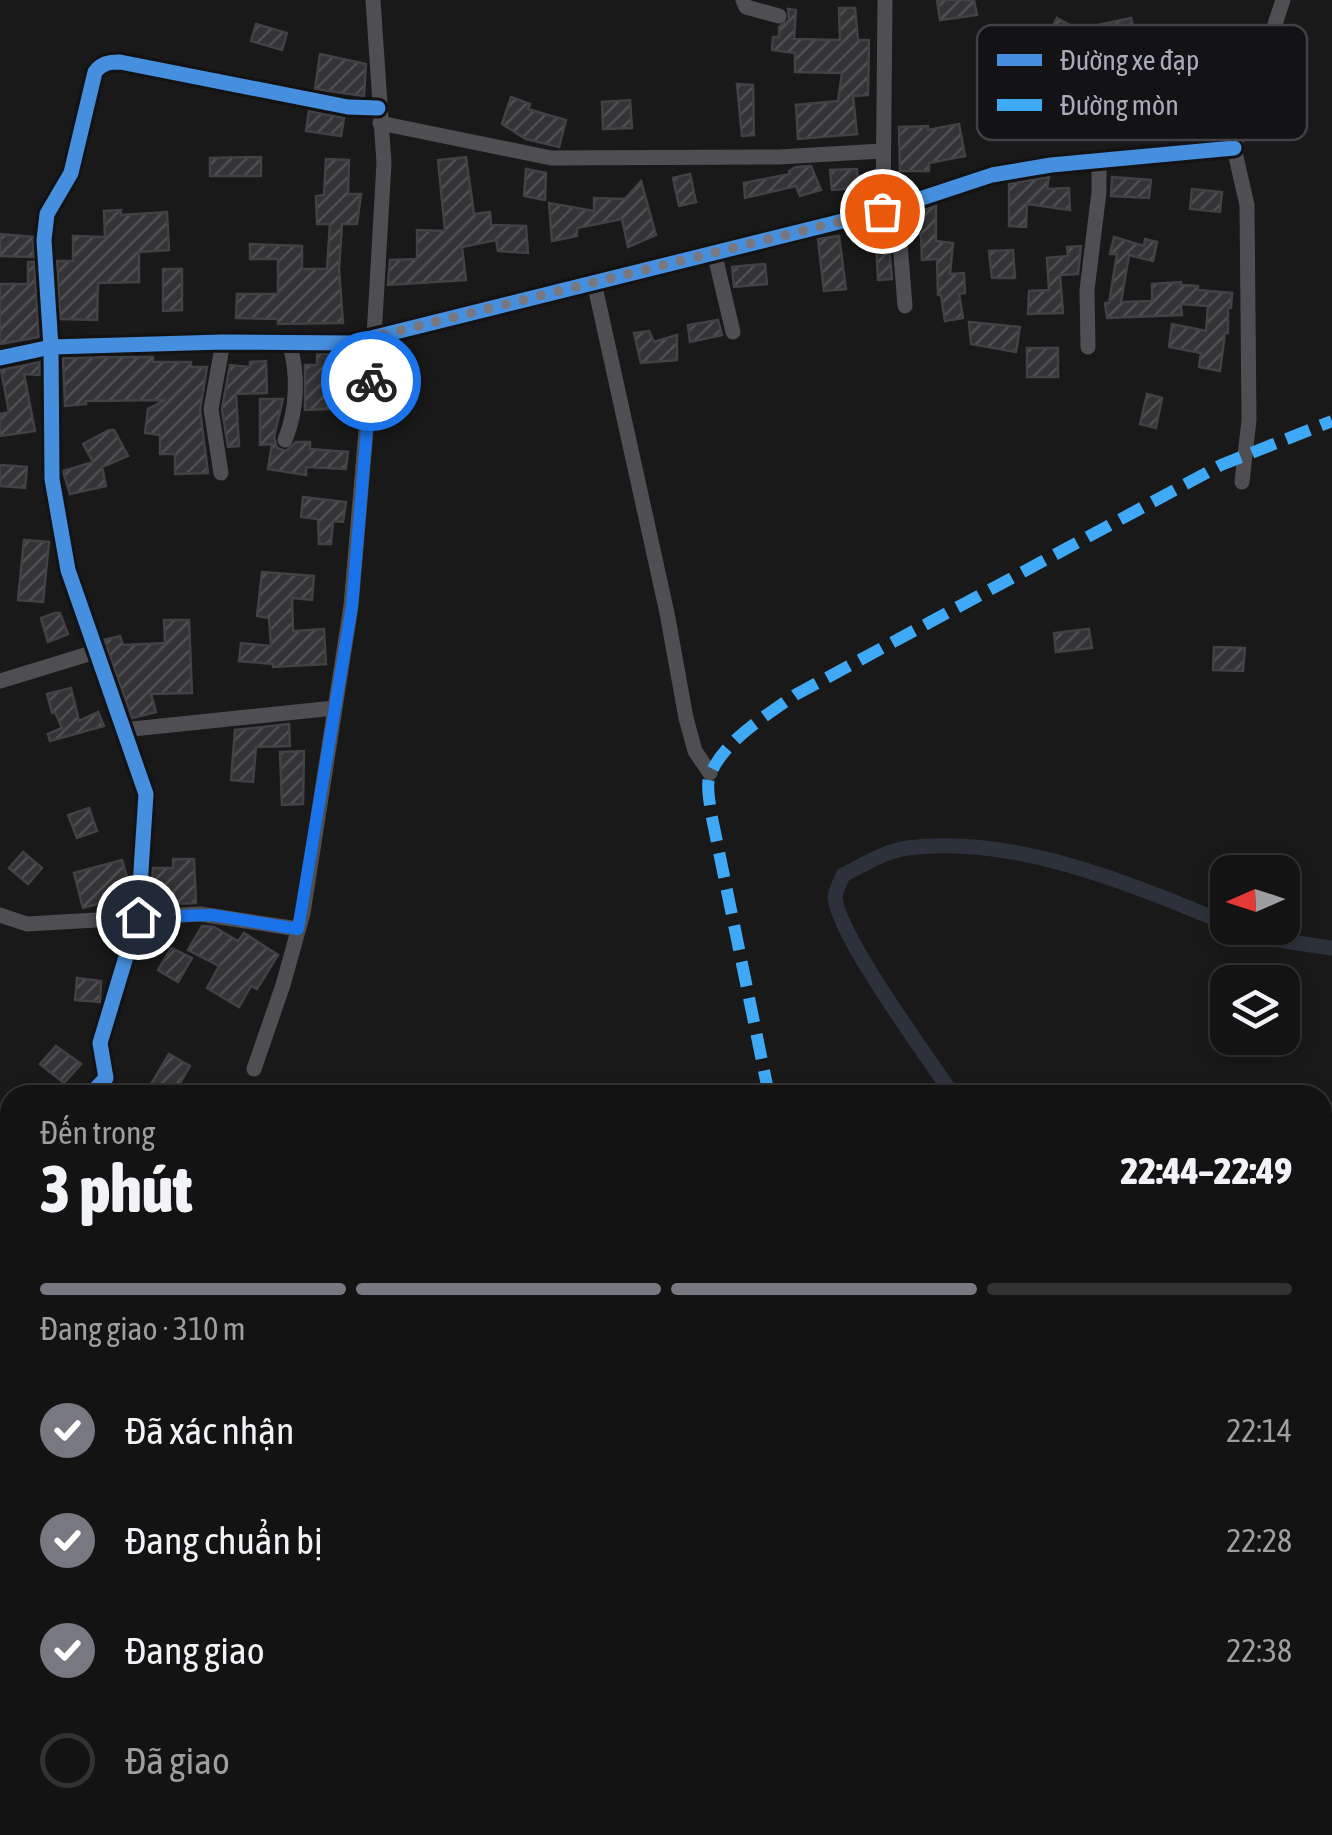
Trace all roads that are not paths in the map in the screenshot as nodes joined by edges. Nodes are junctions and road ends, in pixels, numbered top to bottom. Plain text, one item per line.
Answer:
1 (373, 0) edge
2 (743, 0) edge
3 (885, 0) edge
4 (1283, 0) edge
5 (779, 16) dead end
6 (1275, 25) edge
7 (379, 116) junction
8 (1237, 140) edge
9 (1234, 148) junction
10 (882, 151) junction
11 (1099, 160) junction
12 (890, 208) junction
13 (714, 252) junction
14 (594, 282) junction
15 (906, 306) dead end
16 (733, 332) dead end
17 (374, 337) junction
18 (223, 342) junction
19 (289, 343) junction
20 (51, 347) junction
21 (1088, 347) dead end
22 (0, 358) edge
23 (286, 440) dead end
24 (221, 473) dead end
25 (1242, 482) dead end
26 (95, 652) junction
27 (0, 681) edge
28 (334, 708) junction
29 (123, 730) junction
30 (710, 773) dead end
31 (0, 915) edge
32 (138, 917) junction
33 (298, 929) junction
34 (254, 1069) dead end
35 (99, 1085) edge

1 - 7 street
2 - 5 street
3 - 10 street
4 - 6 street
7 - 10 street
7 - 17 street
7 - 20 street
8 - 9 street
9 - 11 street
9 - 25 street
10 - 12 street
11 - 12 street
11 - 21 street
12 - 13 street
12 - 15 street
13 - 14 street
13 - 16 street
14 - 17 street
14 - 30 street
17 - 19 street
17 - 28 street
18 - 19 street
18 - 20 street
18 - 24 street
19 - 23 street
20 - 22 street
20 - 26 street
26 - 27 street
26 - 29 street
28 - 29 street
28 - 33 street
29 - 32 street
31 - 32 street
32 - 33 street
32 - 35 street
33 - 34 street

